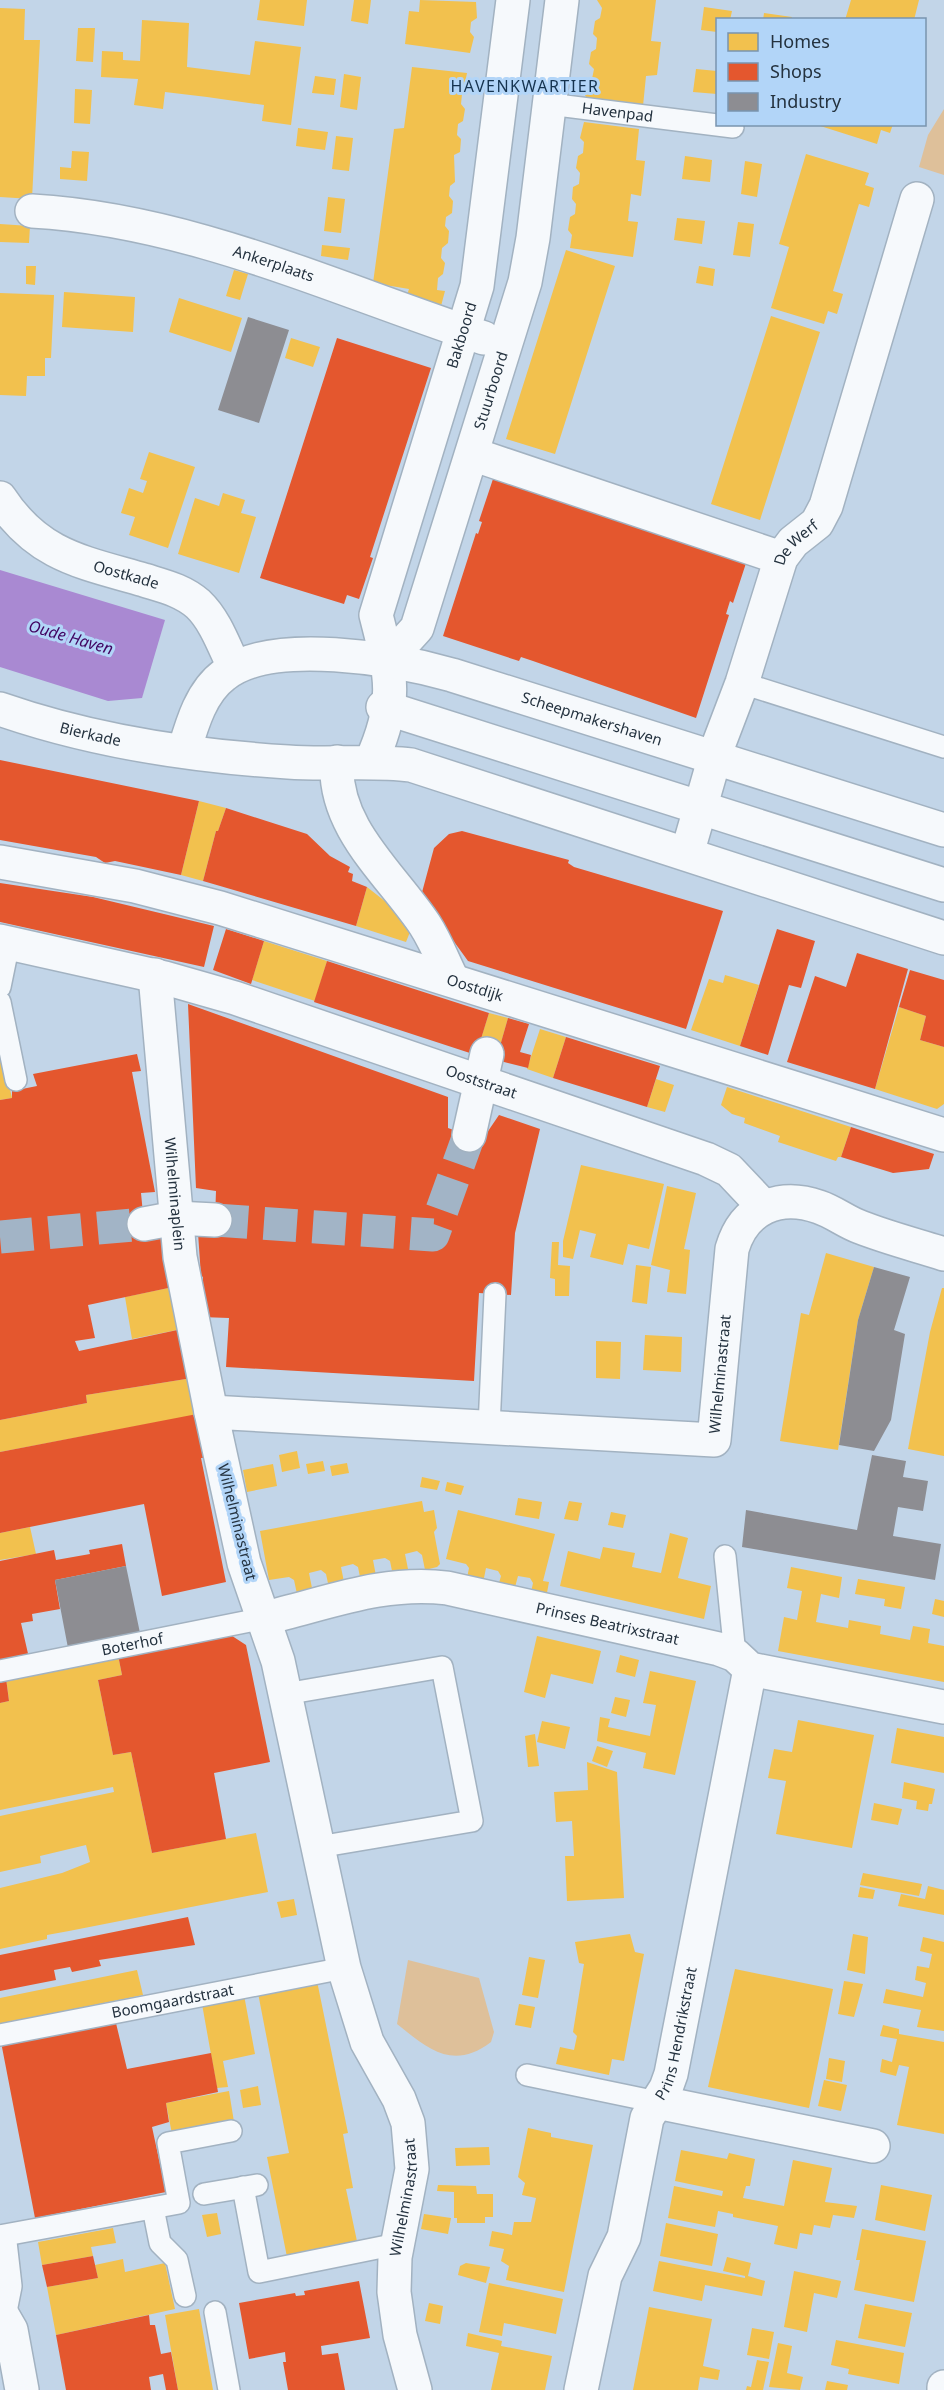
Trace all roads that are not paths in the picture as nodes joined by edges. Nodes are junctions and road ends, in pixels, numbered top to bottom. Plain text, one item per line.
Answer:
1 (513, 0) edge
2 (562, 0) edge
3 (501, 98) junction
4 (549, 104) junction
5 (716, 125) edge
6 (725, 126) edge
7 (733, 127) dead end
8 (917, 199) dead end
9 (32, 211) dead end
10 (464, 331) junction
11 (507, 345) junction
12 (472, 454) junction
13 (0, 498) edge
14 (781, 558) junction
15 (388, 660) junction
16 (234, 667) junction
17 (742, 683) junction
18 (386, 708) junction
19 (0, 709) edge
20 (944, 747) edge
21 (184, 751) junction
22 (715, 757) junction
23 (337, 762) junction
24 (371, 762) junction
25 (700, 808) junction
26 (944, 830) edge
27 (687, 854) junction
28 (0, 862) edge
29 (944, 885) edge
30 (944, 938) edge
31 (5, 942) edge
32 (154, 975) junction
33 (452, 979) junction
34 (0, 987) edge
35 (0, 1002) edge
36 (483, 1068) junction
37 (16, 1080) dead end
38 (469, 1135) tunnel mouth
39 (944, 1135) edge
40 (764, 1207) junction
41 (176, 1218) junction
42 (215, 1220) tunnel mouth
43 (144, 1224) tunnel mouth
44 (944, 1254) edge
45 (495, 1294) dead end
46 (211, 1412) junction
47 (489, 1427) junction
48 (725, 1556) dead end
49 (265, 1618) junction
50 (742, 1662) junction
51 (0, 1671) edge
52 (285, 1694) junction
53 (944, 1707) edge
54 (318, 1847) junction
55 (344, 1968) junction
56 (0, 2035) edge
57 (527, 2074) dead end
58 (657, 2102) junction
59 (231, 2131) dead end
60 (873, 2146) dead end
61 (204, 2194) dead end
62 (153, 2208) junction
63 (0, 2236) edge
64 (0, 2242) edge
65 (397, 2244) junction
66 (185, 2296) dead end
67 (0, 2311) edge
68 (215, 2312) dead end
69 (22, 2390) edge
70 (229, 2390) edge
71 (415, 2390) edge
72 (581, 2390) edge

1 - 3 street, Bakboord
2 - 4 street, Stuurboord
3 - 4 street, Havenpad
3 - 10 street, Bakboord
4 - 5 lane, Havenpad
4 - 11 street, Stuurboord
6 - 7 lane, Havenpad
8 - 14 street, De Werf
9 - 10 street, Ankerplaats
10 - 11 street, Ankerplaats
10 - 15 street, Bakboord
11 - 12 street, Stuurboord
12 - 14 street
12 - 15 street, Stuurboord
13 - 16 street, Oostkade
14 - 17 street, De Werf
15 - 16 street, Scheepmakershaven
15 - 18 street
15 - 22 street, Scheepmakershaven
16 - 21 street
17 - 20 lane
17 - 22 street, De Werf
18 - 24 street
18 - 25 street
19 - 21 street, Bierkade
21 - 23 street, Bierkade
22 - 25 street, De Werf
22 - 26 street, Scheepmakershaven
23 - 24 street, Bierkade
23 - 33 street
24 - 27 street
25 - 27 street, De Werf
25 - 29 street
27 - 30 street
28 - 33 street, Oostdijk
31 - 32 street, Ooststraat
31 - 34 lane
32 - 36 street, Ooststraat
32 - 41 street, Wilhelminaplein
33 - 39 street, Oostdijk
35 - 37 lane
36 - 38 street
36 - 40 street, Ooststraat
40 - 44 street
40 - 47 street, Wilhelminastraat
41 - 42 street
41 - 43 street
41 - 46 street, Wilhelminaplein
45 - 47 lane
46 - 47 street, Wilhelminastraat
46 - 49 street, Wilhelminastraat
48 - 50 lane
49 - 50 street, Prinses Beatrixstraat
49 - 51 lane, Boterhof
49 - 52 street, Wilhelminastraat
50 - 53 street, Prinses Beatrixstraat
50 - 58 street, Prins Hendrikstraat
52 - 54 street, Wilhelminastraat
52 - 54 lane
54 - 55 street, Wilhelminastraat
55 - 56 lane, Boomgaardstraat
55 - 65 street, Wilhelminastraat
57 - 58 lane
58 - 60 street
58 - 72 street, Prins Hendrikstraat
59 - 62 lane
61 - 65 lane
62 - 63 lane
62 - 66 lane
64 - 67 street
65 - 71 street, Wilhelminastraat
67 - 69 street
68 - 70 lane

